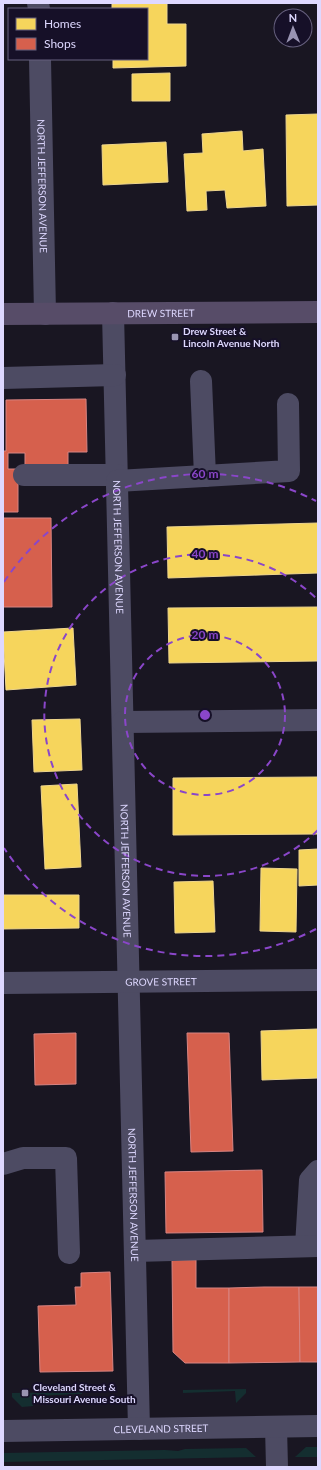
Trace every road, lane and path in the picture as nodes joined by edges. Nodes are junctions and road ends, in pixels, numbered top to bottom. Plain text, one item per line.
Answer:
1 (40, 60) edge
2 (318, 312) edge
3 (113, 313) junction
4 (3, 314) edge
5 (45, 314) junction
6 (115, 376) junction
7 (3, 378) edge
8 (201, 381) dead end
9 (288, 404) dead end
10 (24, 475) dead end
11 (205, 476) junction
12 (117, 478) junction
13 (318, 720) edge
14 (123, 722) junction
15 (318, 980) edge
16 (128, 982) junction
17 (3, 983) edge
18 (3, 1164) edge
19 (318, 1171) edge
20 (312, 1246) edge
21 (135, 1251) junction
22 (69, 1253) dead end
23 (318, 1426) edge
24 (276, 1427) junction
25 (139, 1429) junction
26 (3, 1431) edge
27 (277, 1467) edge

1 - 5 street, NORTH JEFFERSON AVENUE
2 - 3 main road, DREW STREET
3 - 5 main road, DREW STREET
3 - 6 street, NORTH JEFFERSON AVENUE
4 - 5 main road, DREW STREET
6 - 7 street
6 - 12 street, NORTH JEFFERSON AVENUE
8 - 11 street
9 - 11 street
10 - 12 street
11 - 12 street
12 - 14 street, NORTH JEFFERSON AVENUE
13 - 14 street
14 - 16 street, NORTH JEFFERSON AVENUE
15 - 16 street, GROVE STREET
16 - 17 street, GROVE STREET
16 - 21 street, NORTH JEFFERSON AVENUE
18 - 22 street
19 - 20 street
20 - 21 street
21 - 25 street, NORTH JEFFERSON AVENUE
23 - 24 street, CLEVELAND STREET
24 - 25 street, CLEVELAND STREET
24 - 27 street
25 - 26 street, CLEVELAND STREET

